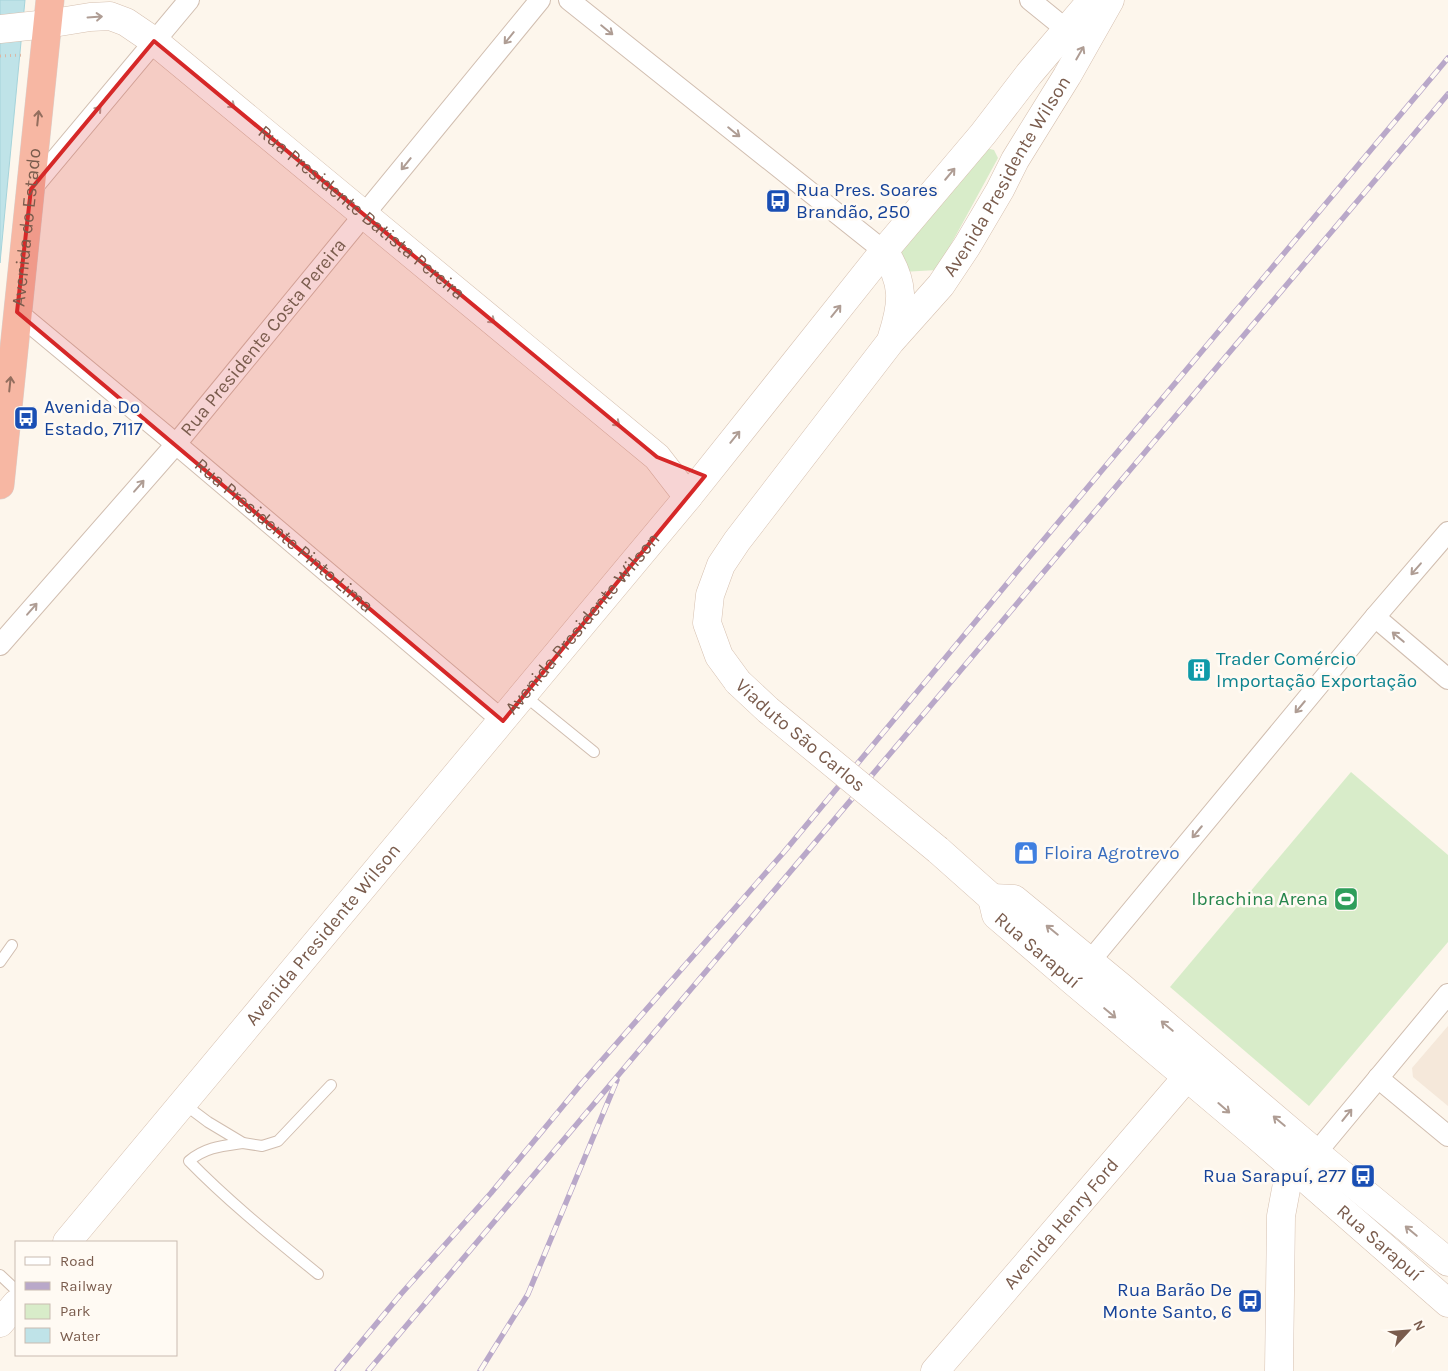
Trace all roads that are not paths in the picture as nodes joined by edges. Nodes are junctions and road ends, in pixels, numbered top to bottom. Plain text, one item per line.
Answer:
1 (189, 0) edge
2 (540, 0) edge
3 (569, 0) edge
4 (1030, 0) edge
5 (1092, 0) edge
6 (1110, 0) edge
7 (44, 17) edge
8 (0, 29) edge
9 (1067, 30) junction
10 (154, 42) junction
11 (31, 190) junction
12 (364, 215) junction
13 (884, 251) junction
14 (898, 280) junction
15 (941, 285) junction
16 (17, 312) junction
17 (890, 341) junction
18 (176, 444) junction
19 (657, 457) junction
20 (705, 476) junction
21 (0, 485) edge
22 (688, 497) junction
23 (1448, 532) edge
24 (1375, 618) junction
25 (0, 646) edge
26 (1448, 679) edge
27 (524, 695) junction
28 (503, 721) junction
29 (594, 752) dead end
30 (992, 898) junction
31 (12, 945) dead end
32 (1090, 960) junction
33 (0, 962) edge
34 (1073, 981) junction
35 (1448, 994) edge
36 (1195, 1067) junction
37 (1378, 1078) junction
38 (331, 1085) dead end
39 (184, 1103) junction
40 (1448, 1136) edge
41 (243, 1143) junction
42 (1307, 1162) junction
43 (69, 1241) edge
44 (1448, 1262) edge
45 (318, 1274) dead end
46 (0, 1275) edge
47 (15, 1289) edge
48 (1448, 1303) edge
49 (15, 1305) edge
50 (0, 1323) edge
51 (935, 1371) edge
52 (1279, 1371) edge

1 - 10 street
2 -> 12 street, Rua Presidente Costa Pereira
3 -> 13 street
4 - 9 street
5 - 9 main road, Avenida Presidente Wilson
15 -> 6 main road, Avenida Presidente Wilson
7 - 8 main road, Rua Presidente Batista Pereira
7 -> 10 main road, Rua Presidente Batista Pereira
11 -> 7 highway, Avenida do Estado
13 -> 9 main road, Avenida Presidente Wilson
11 -> 10 street
10 -> 12 main road, Rua Presidente Batista Pereira
11 - 16 highway, Avenida do Estado
12 - 18 street, Rua Presidente Costa Pereira
12 -> 19 main road, Rua Presidente Batista Pereira
13 - 14 main road
20 -> 13 main road, Avenida Presidente Wilson
14 - 15 main road
14 - 17 main road
15 - 17 main road, Avenida Presidente Wilson
16 - 18 street, Rua Presidente Pinto Lima
21 -> 16 highway, Avenida do Estado
17 - 30 main road, Viaduto São Carlos, bridge
25 -> 18 street, Rua Presidente Costa Pereira
18 - 28 street, Rua Presidente Pinto Lima
19 - 20 main road, Rua Presidente Batista Pereira
19 - 22 main road, Rua Presidente Batista Pereira
20 - 22 main road, Avenida Presidente Wilson
22 - 27 main road, Avenida Presidente Wilson
23 -> 24 street
26 -> 24 street
24 -> 32 street
27 - 28 main road, Avenida Presidente Wilson
27 - 29 lane
28 - 39 main road, Avenida Presidente Wilson
32 -> 30 main road, Rua Sarapuí
30 - 34 main road, Rua Sarapuí
31 - 33 lane
32 - 34 street
36 -> 32 main road, Rua Sarapuí
34 -> 36 main road, Rua Sarapuí
35 - 37 street
36 - 42 main road, Rua Sarapuí
36 - 51 main road, Avenida Henry Ford
37 - 40 street
42 -> 37 street
38 - 41 lane
39 - 41 lane
39 - 43 main road, Avenida Presidente Wilson
41 - 45 lane
44 -> 42 main road, Rua Sarapuí
42 - 48 main road, Rua Sarapuí
42 - 52 main road
46 - 47 lane
49 - 50 main road

